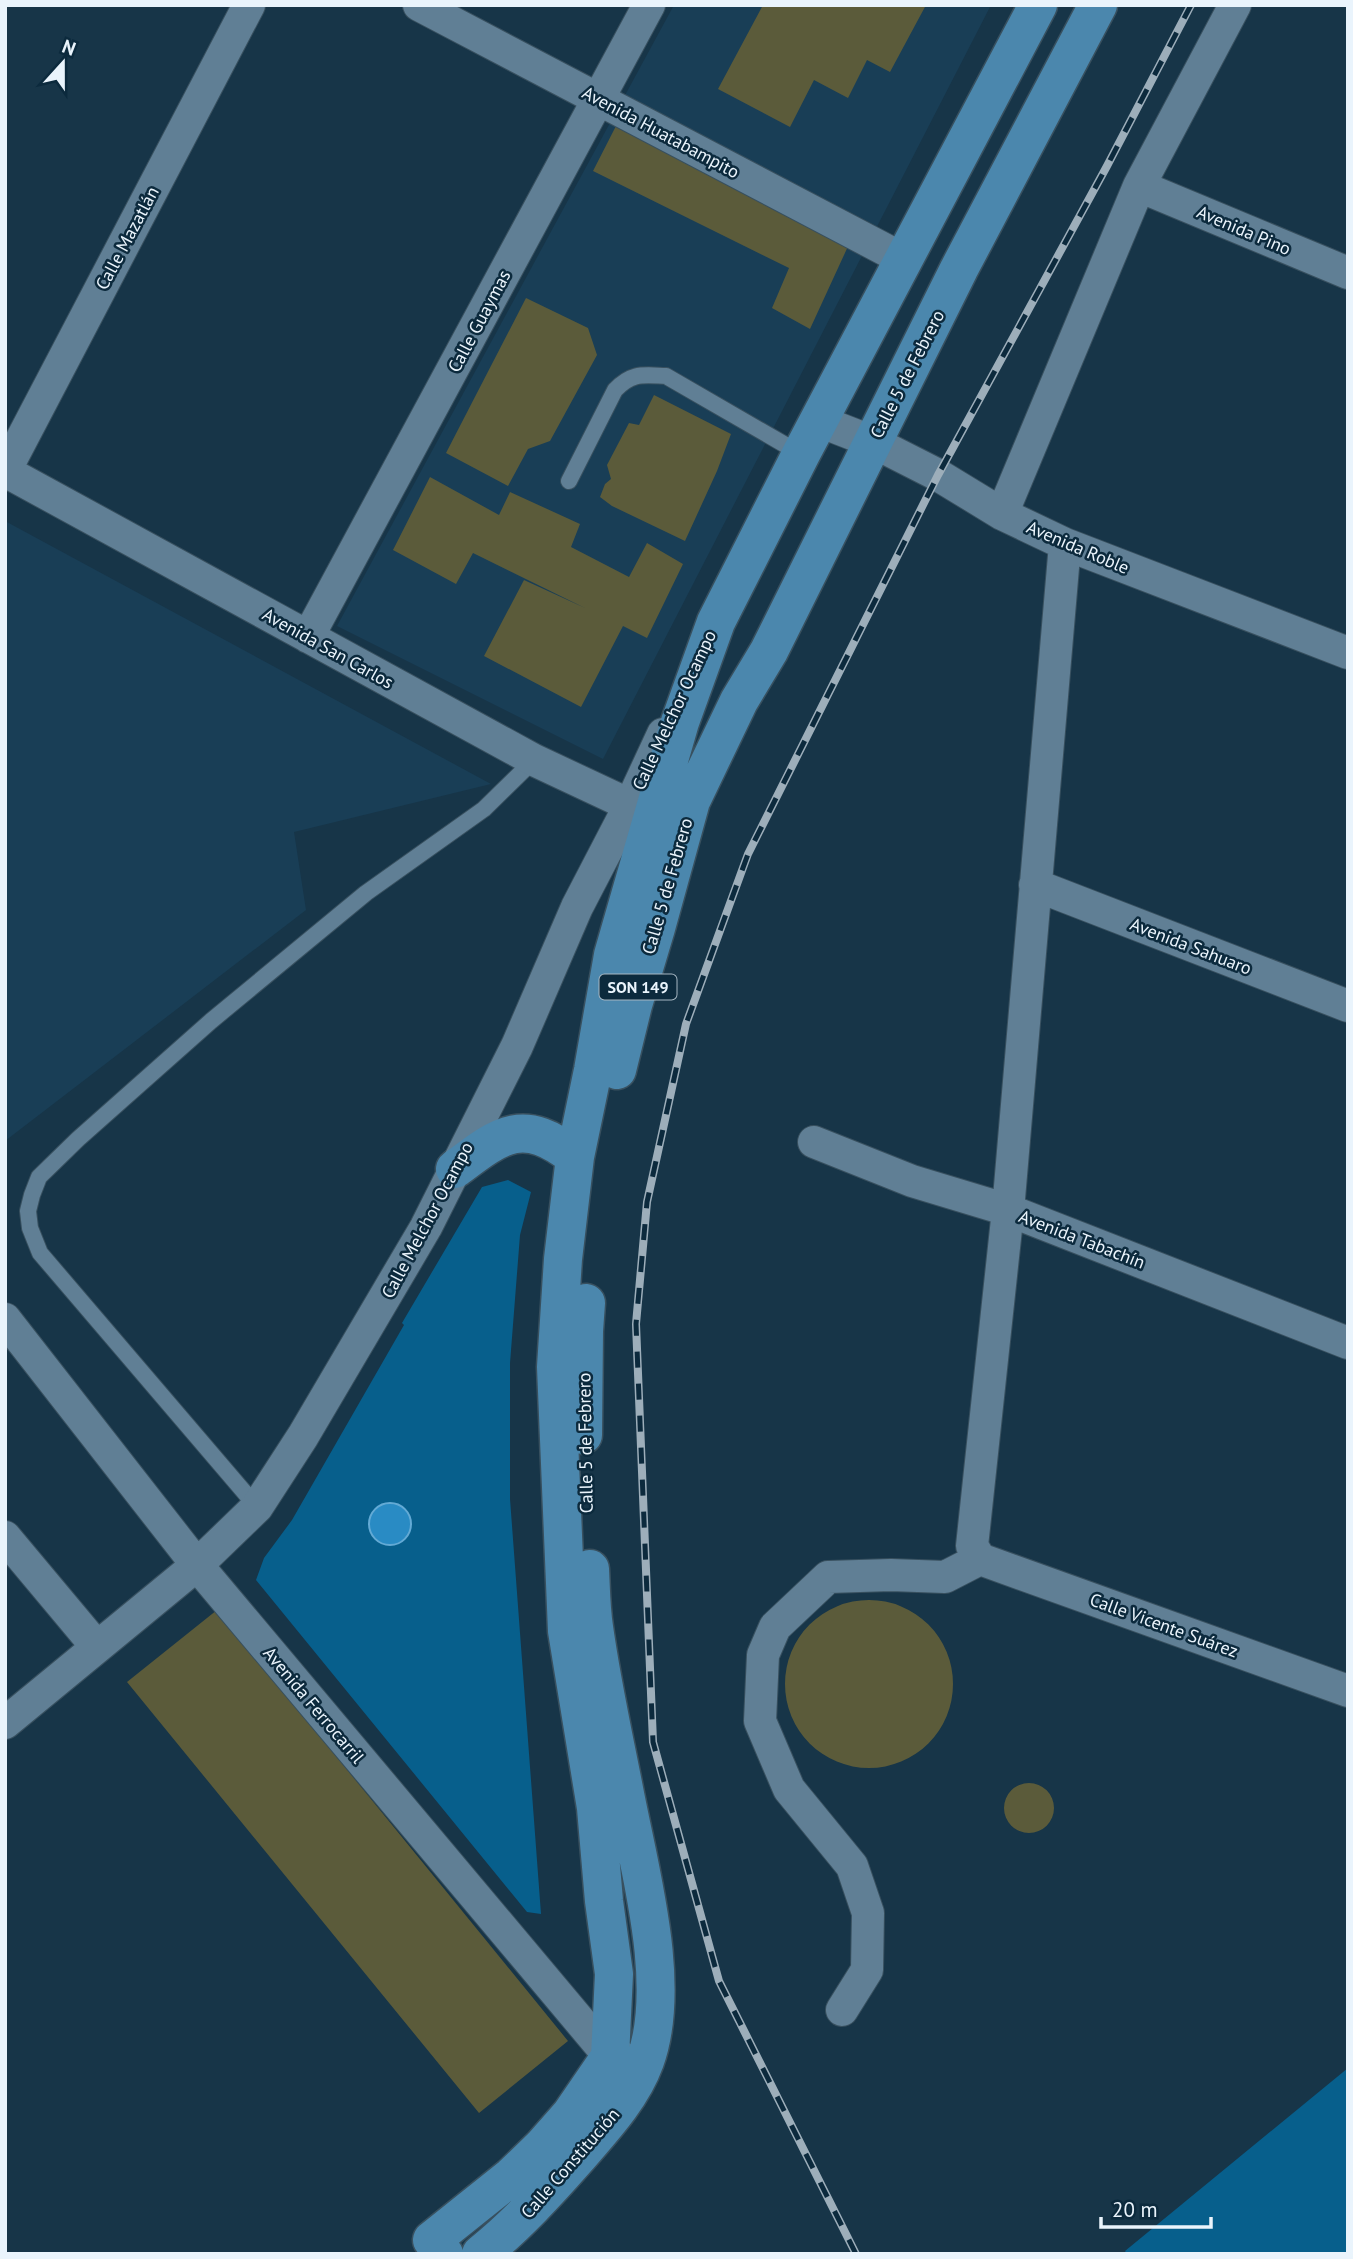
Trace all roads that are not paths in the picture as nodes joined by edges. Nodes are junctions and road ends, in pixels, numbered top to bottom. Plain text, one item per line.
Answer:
1 (249, 5) edge
2 (419, 5) edge
3 (649, 5) edge
4 (1038, 5) edge
5 (1098, 5) edge
6 (1235, 5) edge
7 (598, 99) junction
8 (1139, 186) junction
9 (903, 259) junction
10 (1348, 274) edge
11 (810, 437) junction
12 (873, 442) junction
13 (5, 471) edge
14 (569, 481) dead end
15 (1002, 514) junction
16 (1065, 544) junction
17 (308, 637) junction
18 (1348, 653) edge
19 (534, 760) junction
20 (642, 811) junction
21 (1035, 885) junction
22 (1348, 1006) edge
23 (814, 1142) dead end
24 (575, 1157) junction
25 (455, 1169) junction
26 (1008, 1210) junction
27 (5, 1318) edge
28 (1348, 1343) edge
29 (257, 1507) junction
30 (5, 1537) edge
31 (981, 1559) junction
32 (197, 1566) junction
33 (97, 1647) junction
34 (1348, 1691) edge
35 (5, 1723) edge
36 (842, 2010) dead end
37 (627, 2059) junction
38 (506, 2246) edge
39 (430, 2249) edge

1 - 13 street, Calle Mazatlán
2 - 7 street, Avenida Huatabampito
3 - 7 street, Calle Guaymas
4 - 9 main road, Calle 5 de Febrero / SON 149
5 - 12 main road, Calle 5 de Febrero / SON 149
6 - 8 street
7 - 9 street, Avenida Huatabampito
7 - 17 street, Calle Guaymas
8 - 10 street, Avenida Pino
8 - 15 street
9 - 11 main road, Calle 5 de Febrero / SON 149
11 - 12 street, Avenida Roble
11 - 14 lane
11 - 20 main road, Calle 5 de Febrero / SON 149
12 - 15 street, Avenida Roble
12 - 37 main road, Calle 5 de Febrero / SON 149
13 - 17 street, Avenida San Carlos
15 - 16 street, Avenida Roble
16 - 18 street, Avenida Roble
16 - 21 street
17 - 19 street, Avenida San Carlos
19 - 20 street, Avenida San Carlos
19 - 29 lane
20 - 24 main road, Calle 5 de Febrero / SON 149
20 - 25 street, Calle Melchor Ocampo
21 - 22 street, Avenida Sahuaro
21 - 26 street
23 - 26 street, Avenida Tabachín
24 - 25 main road
24 - 37 main road, Calle 5 de Febrero / SON 149
25 - 29 street, Calle Melchor Ocampo
26 - 28 street, Avenida Tabachín
26 - 31 street
27 - 32 street, Avenida Ferrocarril
29 - 32 street, Calle Melchor Ocampo
30 - 33 street
31 - 34 street, Calle Vicente Suárez
31 - 36 street
32 - 33 street, Calle Melchor Ocampo
32 - 37 street, Avenida Ferrocarril
33 - 35 street, Calle Melchor Ocampo
37 - 38 main road, Calle Constitución
37 - 39 main road, Calle Constitución

